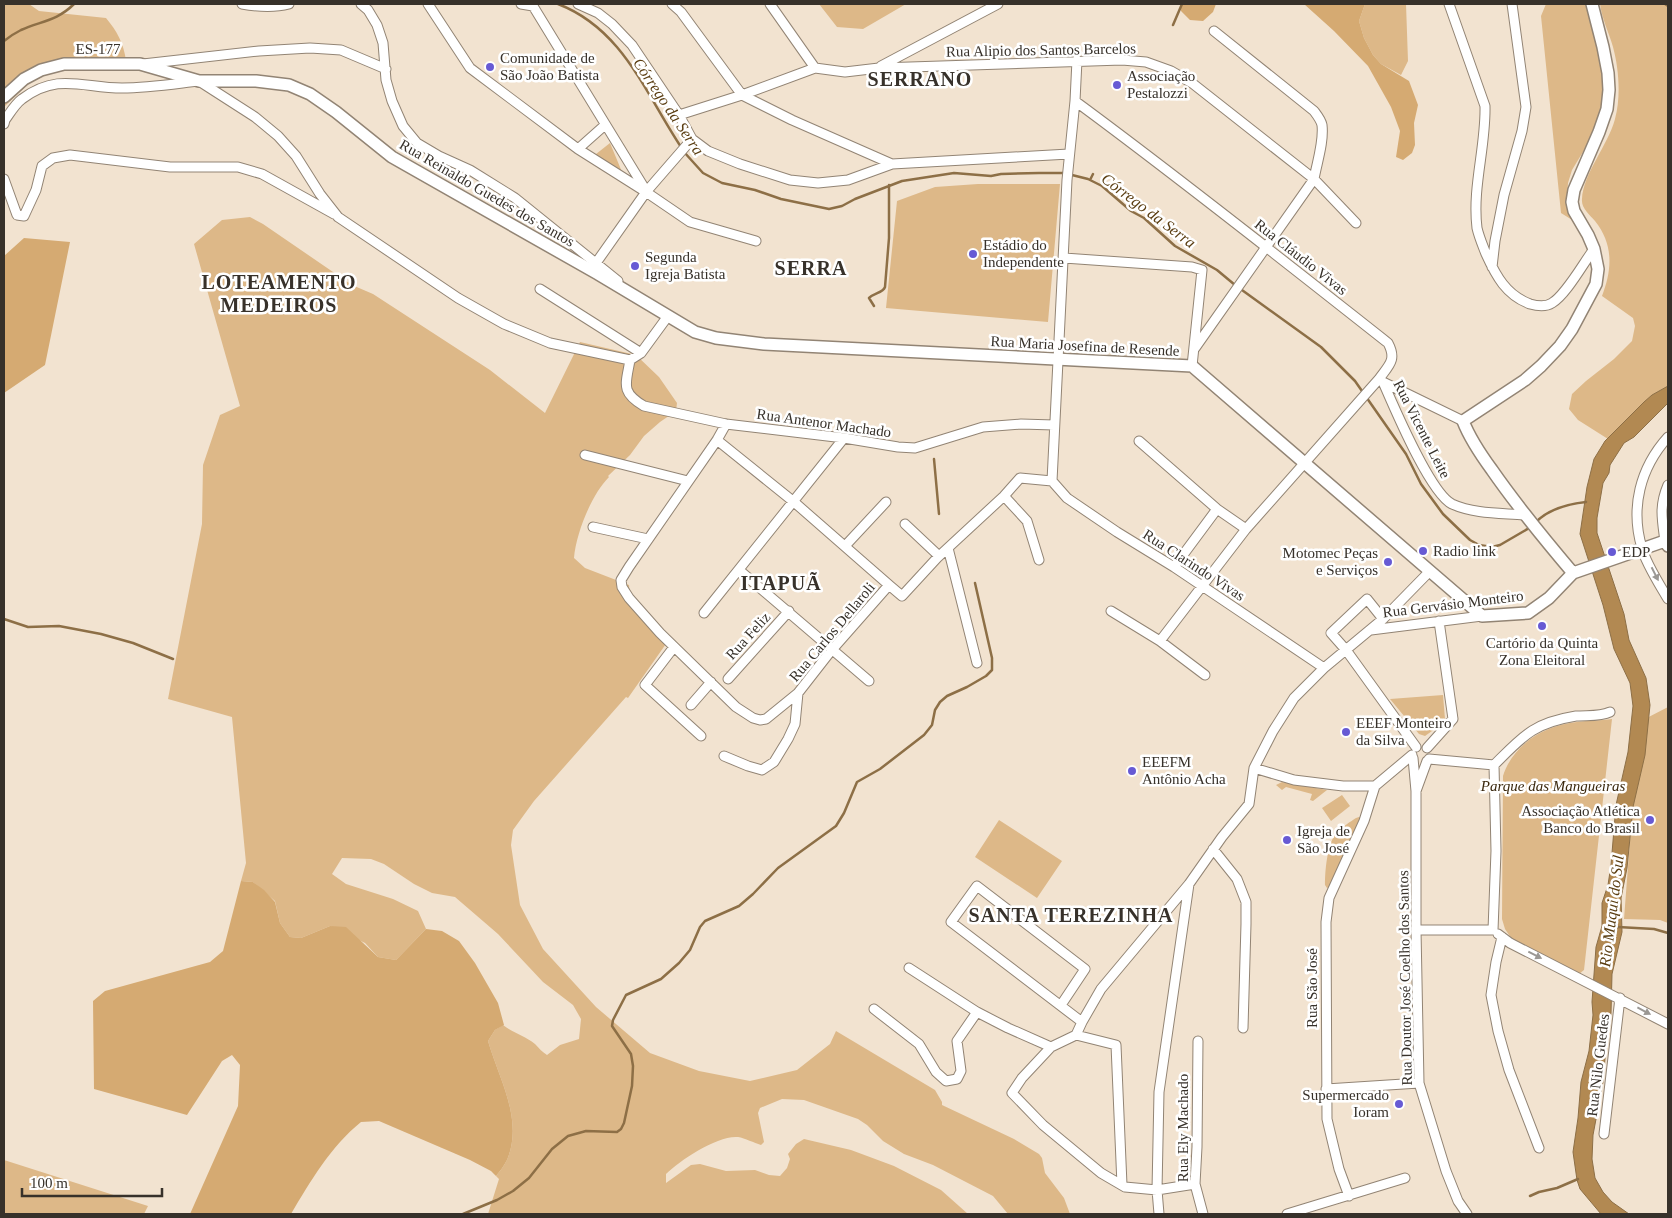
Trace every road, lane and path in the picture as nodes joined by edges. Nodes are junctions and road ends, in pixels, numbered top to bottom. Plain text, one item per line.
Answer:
1 (242, 4) edge
2 (289, 4) edge
3 (361, 4) edge
4 (428, 4) edge
5 (521, 4) edge
6 (578, 4) edge
7 (672, 4) edge
8 (770, 4) edge
9 (998, 4) edge
10 (1449, 4) edge
11 (1512, 4) edge
12 (1592, 4) edge
13 (1214, 31) dead end
14 (1077, 60) junction
15 (140, 64) junction
16 (815, 68) junction
17 (879, 68) junction
18 (386, 69) junction
19 (199, 81) junction
20 (742, 95) junction
21 (4, 97) edge
22 (1075, 101) junction
23 (679, 115) junction
24 (4, 124) edge
25 (605, 125) junction
26 (692, 139) junction
27 (578, 149) junction
28 (1069, 154) junction
29 (892, 164) junction
30 (4, 179) edge
31 (1314, 179) junction
32 (646, 192) junction
33 (338, 217) junction
34 (1356, 223) dead end
35 (756, 241) dead end
36 (1266, 247) junction
37 (1594, 249) junction
38 (1064, 258) junction
39 (1492, 267) junction
40 (597, 268) junction
41 (540, 289) dead end
42 (668, 316) junction
43 (1195, 348) junction
44 (642, 353) junction
45 (1059, 359) junction
46 (630, 360) junction
47 (1192, 366) junction
48 (1381, 380) junction
49 (1463, 421) junction
50 (726, 424) junction
51 (1054, 426) junction
52 (1668, 437) edge
53 (844, 438) junction
54 (717, 440) junction
55 (1139, 441) dead end
56 (585, 455) dead end
57 (1305, 462) junction
58 (688, 481) junction
59 (1052, 481) junction
60 (1668, 485) edge
61 (1004, 496) junction
62 (794, 502) junction
63 (886, 502) dead end
64 (1217, 509) junction
65 (1526, 518) junction
66 (905, 524) dead end
67 (593, 527) dead end
68 (1246, 529) junction
69 (648, 538) junction
70 (1667, 544) edge
71 (845, 546) junction
72 (948, 548) junction
73 (1642, 549) junction
74 (939, 556) junction
75 (1039, 560) dead end
76 (1174, 567) junction
77 (739, 570) junction
78 (1430, 570) junction
79 (1573, 573) junction
80 (889, 585) junction
81 (1202, 586) junction
82 (1668, 599) edge
83 (789, 611) junction
84 (1111, 611) dead end
85 (704, 613) dead end
86 (1482, 616) junction
87 (1383, 619) junction
88 (1439, 621) junction
89 (1371, 630) junction
90 (1160, 641) junction
91 (674, 646) junction
92 (832, 649) junction
93 (1346, 650) junction
94 (977, 662) dead end
95 (1324, 668) junction
96 (1205, 675) dead end
97 (728, 679) dead end
98 (869, 681) dead end
99 (711, 682) junction
100 (798, 693) junction
101 (692, 705) dead end
102 (1610, 712) dead end
103 (701, 736) dead end
104 (1427, 748) junction
105 (1414, 753) junction
106 (724, 756) dead end
107 (1428, 760) junction
108 (1494, 765) junction
109 (1254, 768) junction
110 (1375, 786) junction
111 (1416, 791) junction
112 (1213, 849) junction
113 (1189, 884) junction
114 (1416, 930) junction
115 (1493, 930) junction
116 (1502, 937) junction
117 (909, 968) dead end
118 (1620, 998) junction
119 (1061, 1005) junction
120 (874, 1009) dead end
121 (976, 1012) junction
122 (1082, 1022) junction
123 (1668, 1024) edge
124 (1243, 1028) dead end
125 (1076, 1035) junction
126 (1198, 1041) dead end
127 (1051, 1047) junction
128 (1419, 1083) junction
129 (1326, 1089) junction
130 (1604, 1134) dead end
131 (1539, 1148) dead end
132 (1405, 1178) dead end
133 (1195, 1184) junction
134 (1122, 1185) junction
135 (1157, 1190) junction
136 (1349, 1196) junction
137 (1159, 1214) edge
138 (1204, 1214) edge
139 (1287, 1214) edge
140 (1467, 1214) edge

1 - 2 street
3 - 18 street, Rua Maria Josefina de Resende
4 - 27 street
5 - 25 street
6 - 23 street
7 - 20 street
8 - 16 street
9 - 17 street
10 - 39 street
11 - 39 street
12 - 37 main road
13 - 31 street
14 - 17 street, Rua Alipio dos Santos Barcelos
14 - 22 street
14 - 31 street, Rua Alipio dos Santos Barcelos
15 - 18 street
15 - 19 main road, ES-177 / ES-177
15 - 21 main road, ES-177 / ES-177
16 - 17 street, Rua Alipio dos Santos Barcelos
16 - 20 street, Rua Alipio dos Santos Barcelos
18 - 40 street, Rua Maria Josefina de Resende
19 - 24 street
19 - 33 street
19 - 40 main road, Rua Reinaldo Guedes dos Santos / ES-177
20 - 23 street, Rua Alipio dos Santos Barcelos
20 - 29 street
22 - 28 street
22 - 36 street, Rua Cláudio Vivas
23 - 26 street
25 - 27 street
25 - 32 street
26 - 29 street
26 - 32 street
27 - 32 street
28 - 29 street
28 - 38 street
30 - 33 street
31 - 34 street, Rua Alipio dos Santos Barcelos
31 - 36 street
32 - 35 street
32 - 40 street
33 - 46 street
36 - 43 street
36 - 48 street, Rua Cláudio Vivas
37 - 39 street
37 - 49 main road
38 - 43 street
38 - 45 street
40 - 42 main road, Rua Maria Josefina de Resende / ES-177
41 - 44 street
42 - 44 street
42 - 45 main road, Rua Maria Josefina de Resende / ES-177
43 - 47 street
44 - 46 street
45 - 47 main road, Rua Maria Josefina de Resende / ES-177
45 - 51 street
46 - 50 street, Rua Antenor Machado
47 - 57 main road, Rua Maria Josefina de Resende
48 - 49 street
48 - 57 street, Rua Cláudio Vivas
48 - 65 street, Rua Vicente Leite
49 - 65 main road
50 - 53 street, Rua Antenor Machado
50 - 54 street
51 - 53 street, Rua Antenor Machado
51 - 59 street
52 - 73 street
53 - 62 street
54 - 58 street
54 - 62 street
55 - 64 street
56 - 58 street
57 - 68 street, Rua Cláudio Vivas
57 - 78 main road, Rua Maria Josefina de Resende
58 - 69 street
59 - 61 street, Rua Carlos Dellaroli
59 - 76 street, Rua Clarindo Vivas
60 - 70 street
61 - 72 street, Rua Carlos Dellaroli
61 - 75 street
62 - 71 street
62 - 77 street
63 - 71 street
64 - 68 street
64 - 76 street
65 - 79 main road
66 - 74 street
67 - 69 street
68 - 81 street, Rua Cláudio Vivas
69 - 91 street
70 - 73 main road
71 - 80 street
72 - 74 street, Rua Carlos Dellaroli
72 - 94 street
73 - 79 main road
73 -> 82 street
74 - 80 street, Rua Carlos Dellaroli
76 - 81 street, Rua Clarindo Vivas
77 - 83 street
77 - 85 street
78 - 86 main road, Rua Maria Josefina de Resende
78 - 87 street
79 - 86 main road, Rua Gervásio Monteiro
80 - 92 street, Rua Carlos Dellaroli
81 - 90 street, Rua Cláudio Vivas
81 - 95 street, Rua Clarindo Vivas
83 - 92 street
83 - 97 street, Rua Feliz
84 - 90 street
86 - 88 street, Rua Gervásio Monteiro
87 - 89 street
87 - 93 street
88 - 89 street, Rua Gervásio Monteiro
88 - 104 street
89 - 93 street
90 - 96 street
91 - 99 street
91 - 103 street
92 - 98 street
92 - 100 street, Rua Carlos Dellaroli
93 - 95 street
93 - 105 street
95 - 109 street
99 - 100 street
99 - 101 street
100 - 106 street, Rua Carlos Dellaroli
102 - 108 street
104 - 105 street
104 - 107 street
105 - 107 street
105 - 110 street
105 - 111 street, Rua Doutor José Coelho dos Santos
107 - 108 street
107 - 111 street, Rua Doutor José Coelho dos Santos
108 - 115 street
109 - 110 street
109 - 112 street
110 - 129 street, Rua São José
111 - 114 street, Rua Doutor José Coelho dos Santos
112 - 113 street
112 - 124 street
113 - 122 street
113 - 135 street
114 - 115 street
114 - 128 street, Rua Doutor José Coelho dos Santos
115 - 116 street
116 -> 118 street
116 - 131 street
117 - 121 street
118 -> 123 street
118 - 130 street, Rua Nilo Guedes
119 - 119 street
119 - 122 street
120 - 121 street
121 - 127 street
122 - 125 street
125 - 127 street
125 - 134 street
126 - 133 street, Rua Ely Machado
127 - 134 street
128 - 129 street
128 - 140 street, Rua Doutor José Coelho dos Santos
129 - 136 street, Rua São José
132 - 136 street
133 - 135 street
133 - 138 street, Rua Ely Machado
134 - 135 street
135 - 137 street
136 - 139 street

